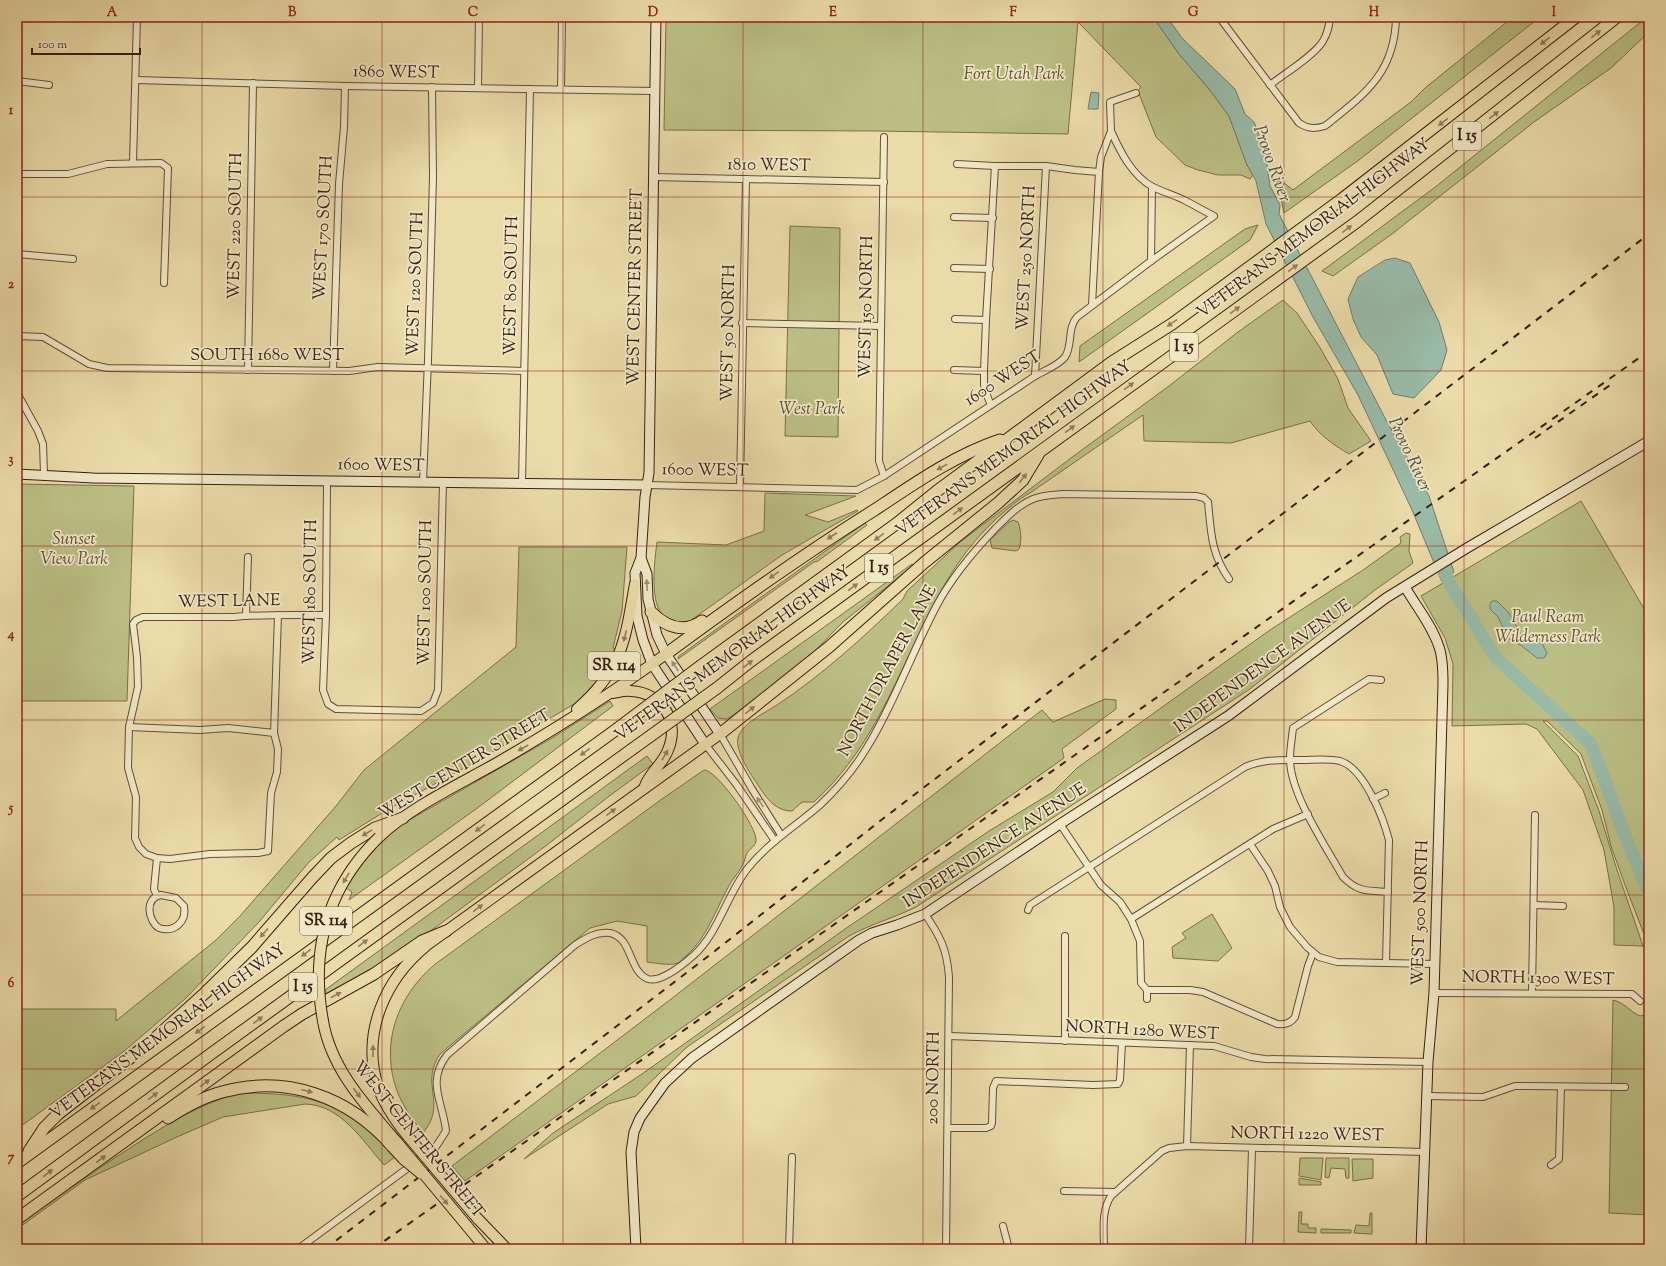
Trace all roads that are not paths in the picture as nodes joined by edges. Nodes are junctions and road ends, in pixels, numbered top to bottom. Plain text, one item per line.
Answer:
1 (137, 17) edge
2 (479, 17) edge
3 (562, 17) edge
4 (656, 17) edge
5 (1219, 17) edge
6 (1330, 17) edge
7 (1396, 17) edge
8 (1576, 17) edge
9 (1617, 17) edge
10 (136, 80) junction
11 (17, 81) edge
12 (253, 83) junction
13 (49, 85) dead end
14 (344, 86) junction
15 (1270, 86) junction
16 (432, 88) junction
17 (478, 88) junction
18 (530, 89) junction
19 (561, 89) junction
20 (655, 91) junction
21 (1136, 93) dead end
22 (1111, 131) junction
23 (884, 138) dead end
24 (133, 162) junction
25 (957, 164) dead end
26 (995, 166) junction
27 (1046, 166) junction
28 (1099, 172) junction
29 (17, 174) edge
30 (653, 177) junction
31 (746, 179) junction
32 (884, 182) junction
33 (1152, 186) junction
34 (954, 217) dead end
35 (993, 218) junction
36 (17, 254) edge
37 (73, 259) dead end
38 (1150, 261) junction
39 (954, 268) dead end
40 (990, 269) junction
41 (164, 283) dead end
42 (1092, 305) junction
43 (955, 319) dead end
44 (986, 320) junction
45 (742, 323) junction
46 (881, 326) junction
47 (17, 336) edge
48 (428, 368) junction
49 (248, 370) junction
50 (954, 370) dead end
51 (333, 371) junction
52 (524, 371) junction
53 (984, 371) junction
54 (1035, 376) junction
55 (17, 393) edge
56 (19, 403) edge
57 (991, 405) junction
58 (1010, 437) junction
59 (1649, 441) edge
60 (1042, 449) junction
61 (17, 474) edge
62 (44, 474) junction
63 (884, 476) junction
64 (327, 481) junction
65 (423, 482) junction
66 (443, 482) junction
67 (522, 483) junction
68 (647, 485) junction
69 (740, 487) junction
70 (248, 557) dead end
71 (641, 558) junction
72 (1229, 579) dead end
73 (634, 584) junction
74 (1405, 587) junction
75 (651, 612) junction
76 (278, 615) junction
77 (326, 615) junction
78 (719, 615) junction
79 (246, 616) junction
80 (666, 654) junction
81 (652, 664) junction
82 (1381, 680) dead end
83 (610, 693) junction
84 (328, 704) joint
85 (129, 727) junction
86 (557, 728) junction
87 (274, 733) junction
88 (720, 734) junction
89 (705, 744) junction
90 (1290, 760) junction
91 (644, 788) junction
92 (1384, 793) dead end
93 (1373, 799) junction
94 (1308, 814) junction
95 (1535, 815) dead end
96 (403, 818) junction
97 (1060, 824) junction
98 (781, 835) junction
99 (775, 840) junction
100 (1250, 844) junction
101 (157, 858) junction
102 (1089, 866) junction
103 (1388, 892) junction
104 (157, 896) junction
105 (1534, 905) junction
106 (1563, 906) dead end
107 (1028, 910) dead end
108 (925, 914) junction
109 (1131, 919) junction
110 (446, 931) junction
111 (1065, 936) dead end
112 (1313, 953) junction
113 (1386, 963) junction
114 (1435, 964) junction
115 (1147, 990) junction
116 (1434, 993) junction
117 (1532, 993) junction
118 (1147, 999) dead end
119 (1640, 1001) dead end
120 (949, 1036) junction
121 (1065, 1041) junction
122 (1122, 1043) junction
123 (1190, 1045) junction
124 (1428, 1062) junction
125 (1561, 1087) junction
126 (1625, 1087) dead end
127 (1426, 1096) junction
128 (948, 1128) junction
129 (395, 1144) junction
130 (1187, 1146) junction
131 (117, 1147) junction
132 (1252, 1148) junction
133 (1425, 1152) junction
134 (792, 1157) dead end
135 (21, 1160) edge
136 (1551, 1165) dead end
137 (421, 1173) joint
138 (1064, 1191) dead end
139 (1115, 1192) junction
140 (17, 1196) edge
141 (17, 1219) edge
142 (1003, 1226) dead end
143 (475, 1236) junction
144 (298, 1249) edge
145 (486, 1249) edge
146 (490, 1249) edge
147 (507, 1249) edge
148 (636, 1249) edge
149 (789, 1249) edge
150 (946, 1249) edge
151 (1009, 1249) edge
152 (1104, 1249) edge
153 (1249, 1249) edge
154 (1421, 1249) edge

1 - 10 street
2 - 17 street
3 - 19 street
4 - 20 street, WEST CENTER STREET / SR 114
5 - 15 street
6 - 15 street
7 - 15 street
8 -> 58 highway, VETERANS MEMORIAL HIGHWAY / I 15
60 -> 9 highway, VETERANS MEMORIAL HIGHWAY / I 15
10 - 12 street, 1860 WEST
10 - 24 street
11 - 13 street
12 - 14 street, 1860 WEST
12 - 49 street, WEST 220 SOUTH
14 - 16 street, 1860 WEST
14 - 51 street, WEST 170 SOUTH
16 - 17 street, 1860 WEST
16 - 48 street, WEST 120 SOUTH
17 - 18 street, 1860 WEST
18 - 19 street, 1860 WEST
18 - 52 street, WEST 80 SOUTH
19 - 20 street, 1860 WEST
20 - 30 street, WEST CENTER STREET / SR 114
21 - 22 street
22 - 28 street
22 - 33 street
23 - 32 street, WEST 150 NORTH
24 - 29 street
24 - 41 street
25 - 26 street
26 - 27 street
26 - 35 street
27 - 28 street
27 - 54 street, WEST 250 NORTH
28 - 42 street
30 - 31 street, 1810 WEST
30 - 68 street, WEST CENTER STREET / SR 114
31 - 32 street, 1810 WEST
31 - 45 street, WEST 50 NORTH
32 - 46 street, WEST 150 NORTH
33 - 38 street
33 - 38 street, 1600 WEST
34 - 35 street
35 - 40 street
36 - 37 street
38 - 42 street, 1600 WEST
39 - 40 street
40 - 44 street
42 - 54 street, 1600 WEST
43 - 44 street
44 - 53 street
45 - 46 street
45 - 69 street, WEST 50 NORTH
46 - 63 street, WEST 150 NORTH
47 - 49 street, SOUTH 1680 WEST
48 - 51 street, SOUTH 1680 WEST
48 - 52 street, SOUTH 1680 WEST
48 - 65 street, WEST 120 SOUTH
49 - 51 street, SOUTH 1680 WEST
50 - 53 street
52 - 67 street, WEST 80 SOUTH
53 - 57 street
54 - 57 street, 1600 WEST
55 - 56 street
56 - 62 street
57 - 63 street, 1600 WEST
58 -> 78 highway
58 -> 135 highway, VETERANS MEMORIAL HIGHWAY / I 15, bridge
59 - 74 street, INDEPENDENCE AVENUE
88 -> 60 highway
140 -> 60 highway, VETERANS MEMORIAL HIGHWAY / I 15, bridge
61 - 62 street, 1600 WEST
62 - 64 street, 1600 WEST
63 - 69 street, 1600 WEST
64 - 65 street, 1600 WEST
64 - 77 street, WEST 180 SOUTH
65 - 66 street, 1600 WEST
66 - 67 street, 1600 WEST
66 - 84 street, WEST 100 SOUTH
67 - 68 street, 1600 WEST
68 - 69 street, 1600 WEST
68 - 71 street, WEST CENTER STREET / SR 114
70 - 79 street
71 - 73 street, WEST CENTER STREET / SR 114
75 -> 71 street, WEST CENTER STREET / SR 114
72 - 98 street, NORTH DRAPER LANE
73 - 81 street, WEST CENTER STREET
73 -> 86 main road, SR 114
74 - 97 street, INDEPENDENCE AVENUE
74 - 114 street, WEST 500 NORTH
75 - 78 highway
75 - 80 street, WEST CENTER STREET / SR 114
76 - 77 street, WEST LANE
76 - 79 street, WEST LANE
76 - 87 street
77 - 84 street, WEST 180 SOUTH
78 - 80 highway
79 - 85 street, WEST LANE
80 - 81 main road, WEST CENTER STREET
88 -> 80 street, WEST CENTER STREET / SR 114
81 - 83 main road, WEST CENTER STREET
81 - 89 street, WEST CENTER STREET
82 - 90 street
83 - 86 main road, WEST CENTER STREET
91 -> 83 main road
85 - 87 street
85 - 101 street
86 -> 96 main road, WEST CENTER STREET / SR 114
87 - 101 street
88 - 89 main road, WEST CENTER STREET
98 -> 88 street, WEST CENTER STREET
89 - 91 main road, WEST CENTER STREET
89 - 99 street, WEST CENTER STREET
90 - 93 street
90 - 94 street
90 - 102 street
110 -> 91 main road, WEST CENTER STREET
92 - 93 street
93 - 103 street
94 - 100 street
94 - 103 street
95 - 105 street
96 -> 129 main road, WEST CENTER STREET / SR 114, bridge
96 -> 135 highway
97 - 102 street
97 - 108 street, INDEPENDENCE AVENUE
98 - 99 street, NORTH DRAPER LANE
99 - 144 street, NORTH DRAPER LANE
100 - 109 street
100 - 112 street
101 - 104 street
102 - 107 street
102 - 109 street
103 - 113 street
104 - 104 street
105 - 106 street
105 - 117 street
108 - 120 street, 200 NORTH
108 - 148 street, INDEPENDENCE AVENUE
109 - 115 street
131 -> 110 highway
147 -> 110 main road, WEST CENTER STREET, bridge
111 - 121 street
112 - 113 street
112 - 115 street
113 - 114 street
114 - 116 street, WEST 500 NORTH
115 - 118 street
116 - 117 street, NORTH 1300 WEST
116 - 124 street, WEST 500 NORTH
117 - 119 street, NORTH 1300 WEST
120 - 121 street, NORTH 1280 WEST
120 - 128 street, 200 NORTH
121 - 122 street, NORTH 1280 WEST
122 - 123 street, NORTH 1280 WEST
122 - 128 street
123 - 124 street, NORTH 1280 WEST
123 - 130 street
124 - 127 street, WEST 500 NORTH
125 - 126 street
125 - 127 street
125 - 136 street
127 - 133 street, WEST 500 NORTH
128 - 150 street, 200 NORTH
131 -> 129 highway
129 - 137 highway, bridge
130 - 132 street, NORTH 1220 WEST
130 - 139 street, NORTH 1220 WEST
141 -> 131 highway
132 - 133 street, NORTH 1220 WEST
132 - 153 street
133 - 154 street, WEST 500 NORTH
134 - 149 street
137 -> 143 main road, WEST CENTER STREET, bridge
138 - 139 street
139 - 152 street, NORTH 1220 WEST
142 - 151 street
143 - 145 main road, WEST CENTER STREET
143 - 146 main road

